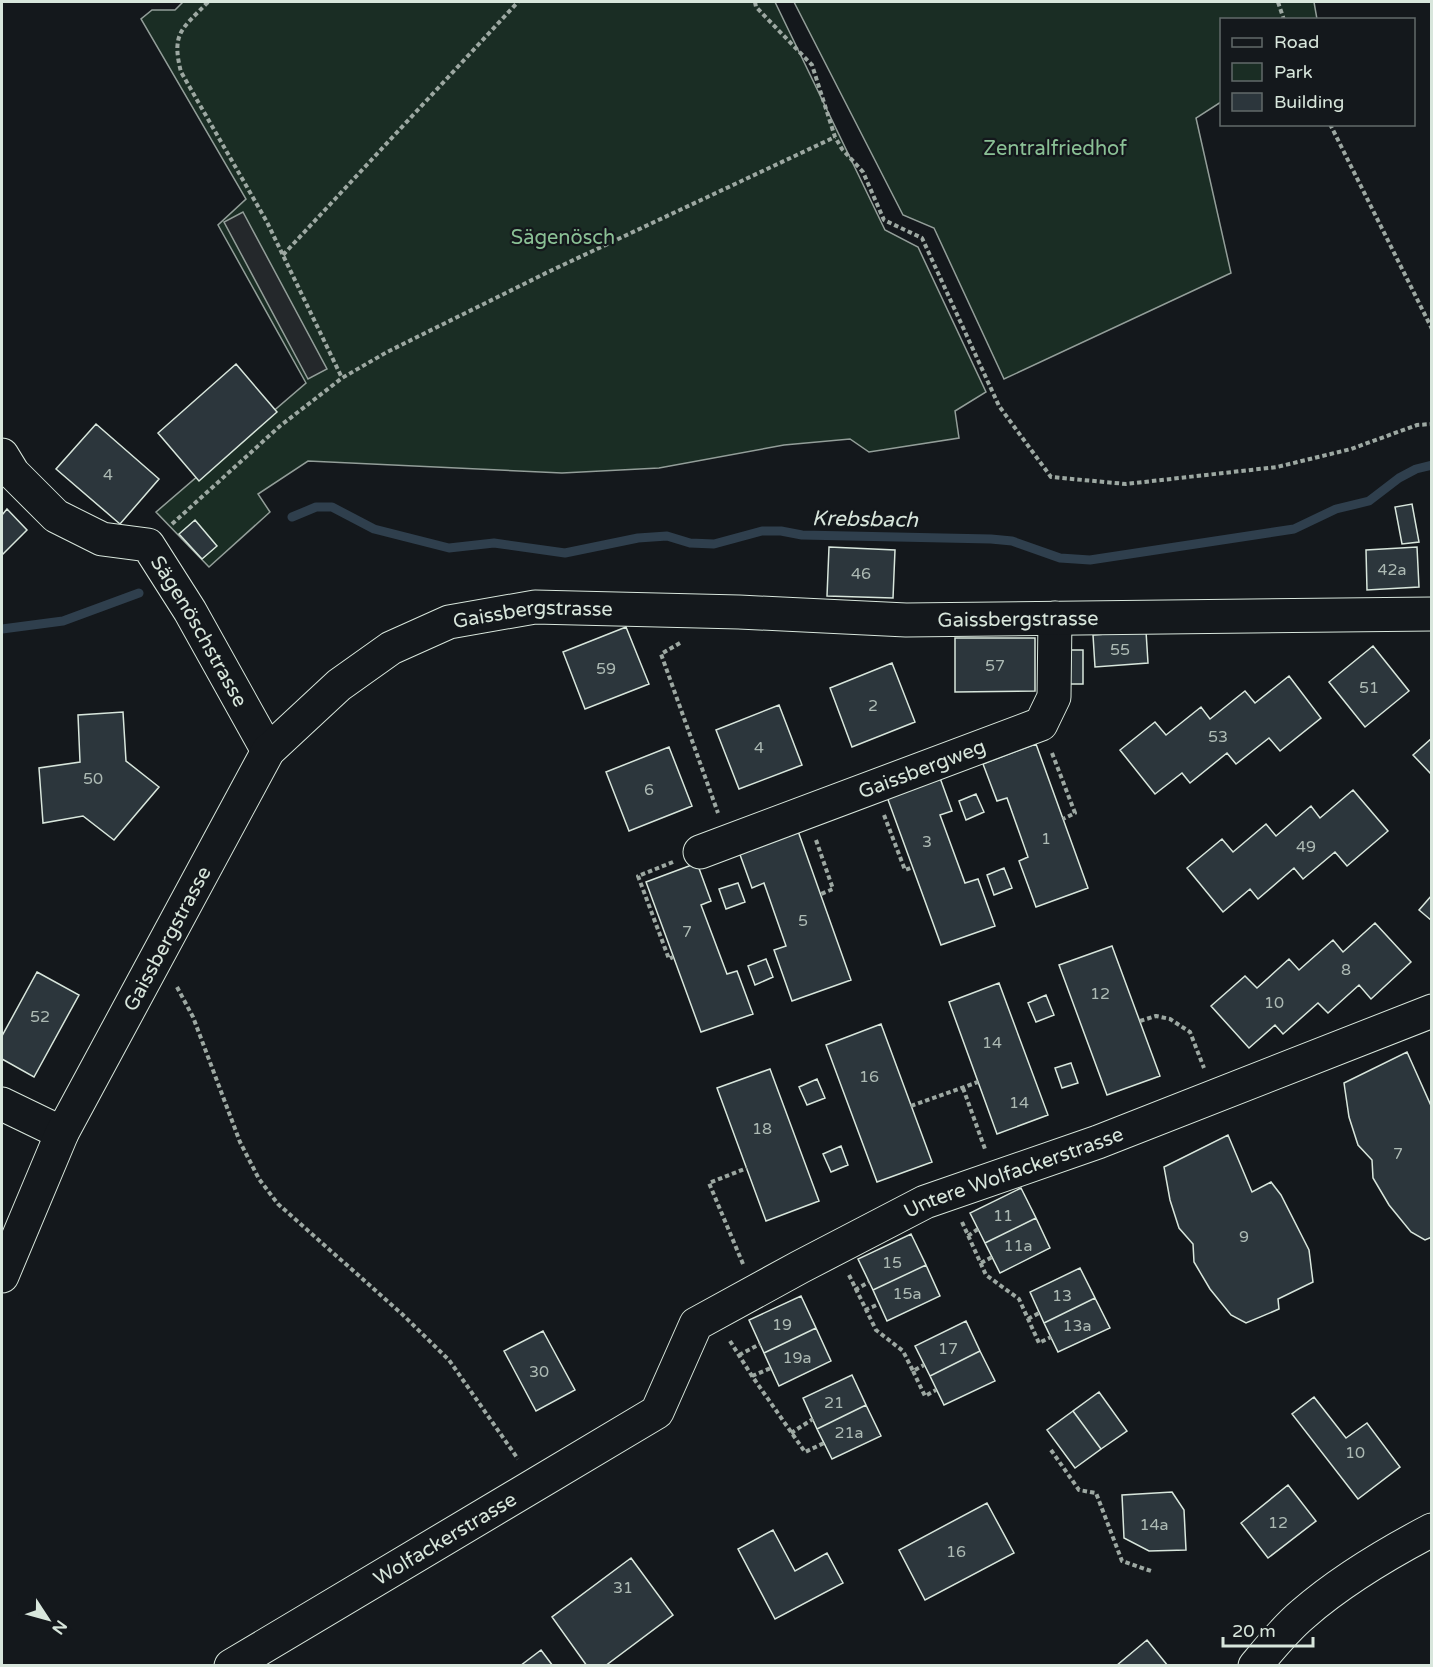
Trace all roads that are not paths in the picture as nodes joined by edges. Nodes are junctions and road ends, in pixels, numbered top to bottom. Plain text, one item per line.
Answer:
1 (2, 455) edge
2 (1431, 614) edge
3 (1055, 618) junction
4 (268, 751) junction
5 (714, 847) road end
6 (1431, 1011) edge
7 (2, 1104) edge
8 (62, 1133) junction
9 (2, 1276) edge
10 (657, 1412) joint
11 (1431, 1530) edge
12 (231, 1665) edge
13 (1255, 1665) edge

1 - 4 street, Sägenöschstrasse
2 - 3 street, Gaissbergstrasse
3 - 4 street, Gaissbergstrasse
3 - 5 street, Gaissbergweg
4 - 8 street, Gaissbergstrasse
6 - 10 street, Untere Wolfackerstrasse
7 - 8 street
8 - 9 street, Gaissbergstrasse
10 - 12 street, Wolfackerstrasse
11 - 13 street

